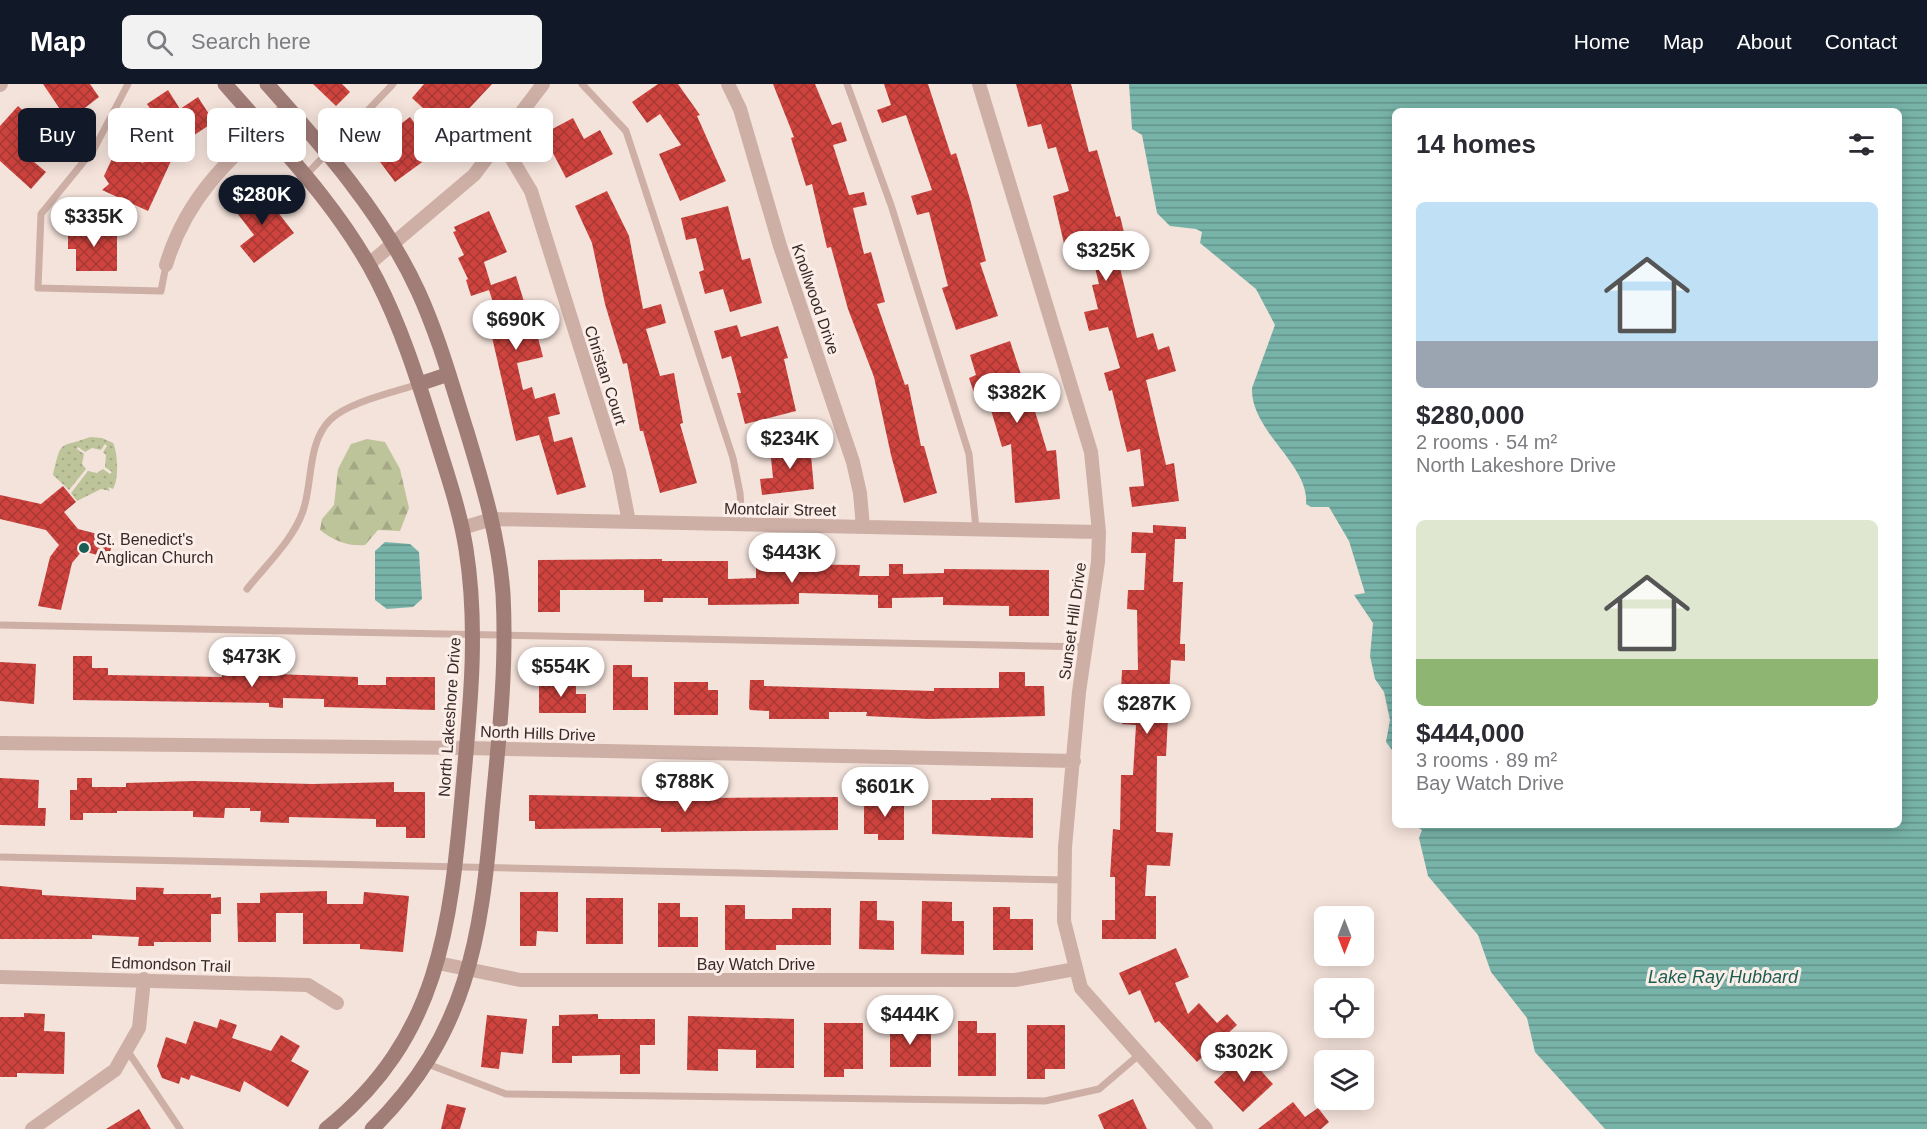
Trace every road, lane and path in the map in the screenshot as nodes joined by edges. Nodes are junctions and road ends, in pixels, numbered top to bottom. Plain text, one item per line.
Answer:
1 (128, 84) edge
2 (267, 84) edge
3 (393, 84) edge
4 (543, 84) edge
5 (582, 84) edge
6 (728, 84) edge
7 (848, 84) edge
8 (979, 84) edge
9 (227, 85) edge
10 (287, 107) joint
11 (247, 108) edge
12 (370, 108) edge
13 (525, 108) edge
14 (318, 142) edge
15 (228, 162) edge
16 (294, 162) edge
17 (318, 162) edge
18 (335, 162) edge
19 (484, 162) edge
20 (514, 162) edge
21 (306, 175) junction
22 (393, 244) junction
23 (369, 264) junction
24 (166, 265) joint
25 (449, 374) junction
26 (419, 384) junction
27 (492, 519) junction
28 (629, 522) junction
29 (742, 524) junction
30 (863, 527) junction
31 (462, 528) junction
32 (976, 529) junction
33 (1099, 532) junction
34 (248, 589) dead end
35 (0, 625) edge
36 (474, 633) junction
37 (505, 635) junction
38 (1086, 647) junction
39 (0, 742) edge
40 (466, 748) junction
41 (498, 749) junction
42 (1074, 761) junction
43 (0, 857) edge
44 (456, 865) junction
45 (487, 868) junction
46 (1064, 880) junction
47 (438, 963) junction
48 (1074, 969) junction
49 (469, 970) junction
50 (0, 977) edge
51 (144, 979) junction
52 (337, 1003) dead end
53 (127, 1050) junction
54 (1140, 1054) junction
55 (425, 1063) junction
56 (332, 1127) edge
57 (32, 1129) edge
58 (180, 1129) edge
59 (372, 1129) edge
60 (1206, 1129) edge

1 - 24 lane
2 - 10 main road
3 - 12 lane
4 - 13 street
5 - 29 lane
6 - 30 street, Knollwood Drive
7 - 32 lane
8 - 33 street, Sunset Hill Drive
9 - 11 main road, North Lakeshore Drive
10 - 14 main road
15 - 24 street
16 - 21 main road, North Lakeshore Drive
17 - 21 lane
18 - 22 main road
19 - 22 street
20 - 28 street, Christan Court
21 - 23 main road, North Lakeshore Drive
22 - 23 street
22 - 25 main road
23 - 26 main road, North Lakeshore Drive
25 - 26 main road
25 - 27 main road
26 - 31 main road, North Lakeshore Drive
26 - 34 lane
27 - 28 street, Montclair Street
27 - 31 street, Montclair Street
27 - 37 main road
28 - 29 street, Montclair Street
29 - 30 street, Montclair Street
30 - 32 street, Montclair Street
31 - 36 main road, North Lakeshore Drive
32 - 33 street, Montclair Street
33 - 38 street, Sunset Hill Drive
35 - 36 lane
36 - 37 lane
36 - 40 main road, North Lakeshore Drive
37 - 38 lane
37 - 41 main road
38 - 42 street, Sunset Hill Drive
39 - 40 street, North Hills Drive
40 - 41 street, North Hills Drive
40 - 44 main road, North Lakeshore Drive
41 - 42 street, North Hills Drive
41 - 45 main road
42 - 46 street, Sunset Hill Drive
43 - 44 lane
44 - 45 lane
44 - 47 main road, North Lakeshore Drive
45 - 46 lane
45 - 49 main road
46 - 48 street, Sunset Hill Drive
47 - 49 street, Bay Watch Drive
47 - 56 main road, North Lakeshore Drive
48 - 49 street, Bay Watch Drive
48 - 54 street, Sunset Hill Drive
49 - 55 main road
50 - 51 street, Edmondson Trail
51 - 52 street, Edmondson Trail
51 - 53 street
53 - 57 street
53 - 58 lane
54 - 55 lane
54 - 60 street, Sunset Hill Drive
55 - 59 main road

